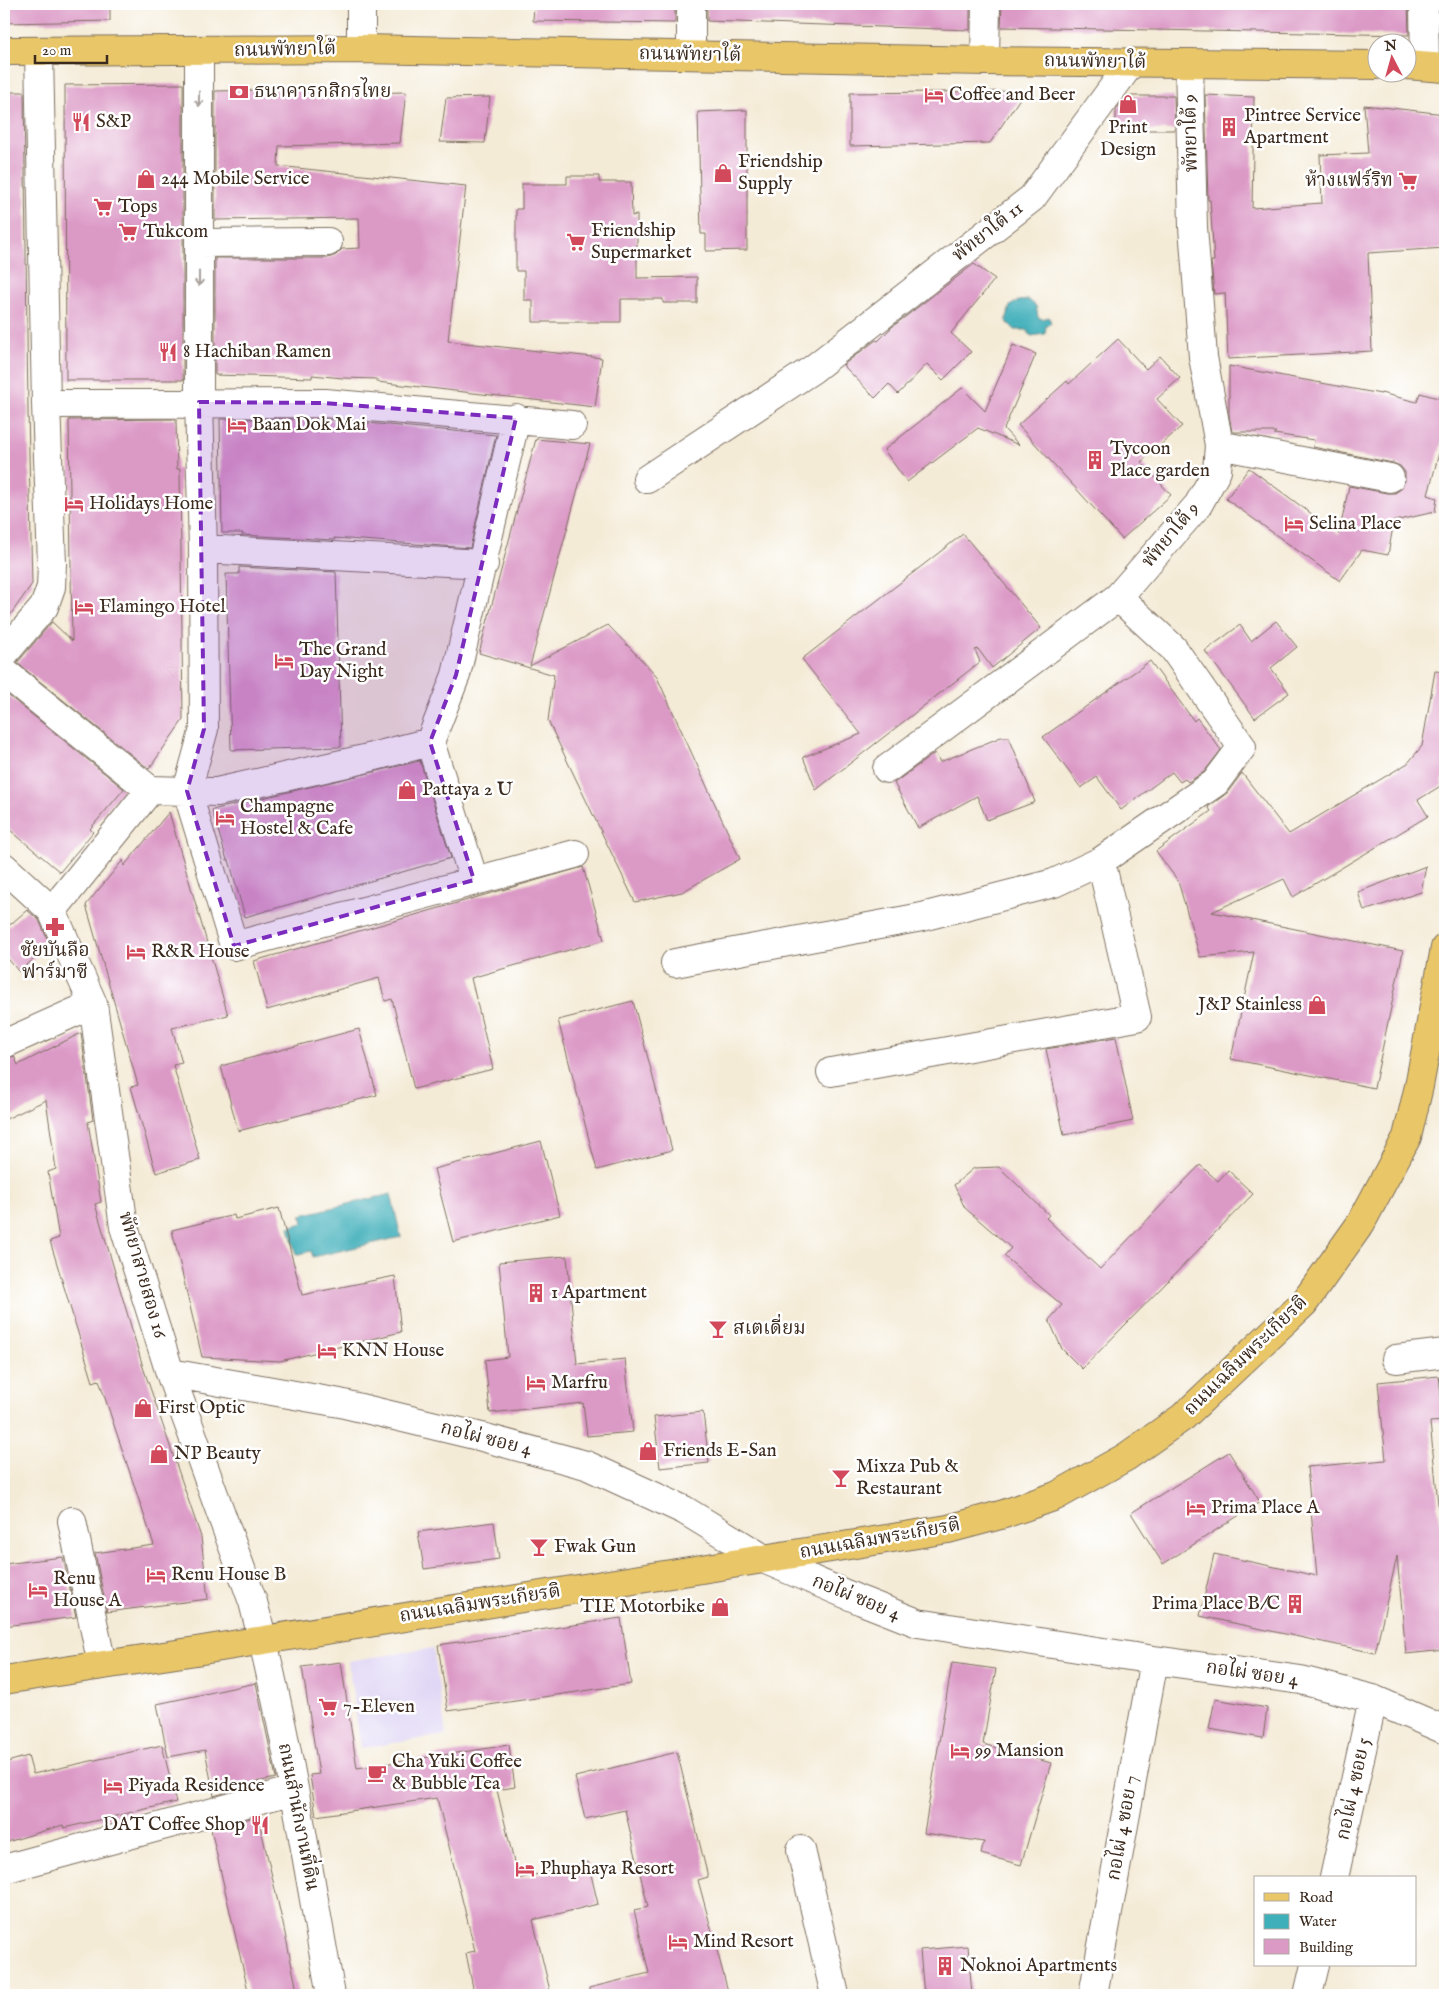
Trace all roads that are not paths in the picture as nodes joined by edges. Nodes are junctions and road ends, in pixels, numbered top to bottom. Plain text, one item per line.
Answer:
1 (361, 4) edge
2 (691, 4) edge
3 (986, 4) edge
4 (1424, 4) edge
5 (361, 49) junction
6 (4, 51) edge
7 (39, 51) junction
8 (199, 51) junction
9 (691, 56) junction
10 (985, 61) junction
11 (1130, 63) junction
12 (1189, 63) junction
13 (1366, 65) edge
14 (1426, 66) edge
15 (328, 242) dead end
16 (199, 243) junction
17 (199, 402) junction
18 (46, 404) junction
19 (516, 418) junction
20 (572, 425) dead end
21 (1220, 445) junction
22 (1390, 478) dead end
23 (647, 479) dead end
24 (203, 550) junction
25 (484, 564) junction
26 (1118, 597) junction
27 (4, 654) edge
28 (4, 672) edge
29 (430, 742) junction
30 (887, 769) dead end
31 (150, 790) junction
32 (187, 792) junction
33 (575, 854) dead end
34 (1102, 860) junction
35 (4, 867) edge
36 (474, 880) junction
37 (52, 911) junction
38 (1445, 948) edge
39 (675, 963) dead end
40 (93, 1004) junction
41 (4, 1044) edge
42 (831, 1072) dead end
43 (1445, 1353) edge
44 (1396, 1360) dead end
45 (170, 1373) junction
46 (72, 1521) dead end
47 (766, 1560) junction
48 (263, 1639) junction
49 (1154, 1660) junction
50 (102, 1665) junction
51 (4, 1680) edge
52 (1374, 1700) junction
53 (1445, 1730) edge
54 (294, 1790) junction
55 (801, 1850) dead end
56 (4, 1869) edge
57 (1334, 1876) edge
58 (1315, 1966) edge
59 (331, 1995) edge
60 (835, 1995) edge
61 (1093, 1995) edge
62 (1308, 1995) edge

1 - 5 street
2 - 9 street
3 - 10 street
4 - 14 street
5 - 8 main road, ถนนพัทยาใต้
5 - 9 main road, ถนนพัทยาใต้
6 - 7 main road, ถนนพัทยาใต้
7 - 8 main road, ถนนพัทยาใต้
7 - 18 street
8 -> 16 street
9 - 10 main road, ถนนพัทยาใต้
10 - 11 main road, ถนนพัทยาใต้
11 - 12 main road, ถนนพัทยาใต้
11 - 23 street, พัทยาใต้ 11
12 - 13 main road, ถนนพัทยาใต้
12 - 21 street, พัทยาใต้ 9
15 - 16 street
16 -> 17 street
17 - 18 street
17 - 19 street
17 - 24 street
18 - 27 street
19 - 20 street
19 - 25 street
21 - 22 street
21 - 26 street, พัทยาใต้ 9
24 - 25 street
24 - 32 street
25 - 29 street
26 - 30 street, พัทยาใต้ 9
26 - 34 street
28 - 31 street
29 - 32 street
29 - 36 street
31 - 32 street
31 - 37 street
32 - 36 street
33 - 36 street
34 - 39 street
34 - 42 street
35 - 37 street, พัทยาสายสอง 16
37 - 40 street, พัทยาสายสอง 16
38 - 47 main road, ถนนเฉลิมพระเกียรติ
40 - 41 street
40 - 45 street, พัทยาสายสอง 16
43 - 44 street
45 - 47 street, กอไผ่ ซอย 4
45 - 48 street, พัทยาสายสอง 16
46 - 50 street
47 - 48 main road, ถนนเฉลิมพระเกียรติ
47 - 49 street, กอไผ่ ซอย 4
48 - 50 main road, ถนนเฉลิมพระเกียรติ
48 - 54 street, ถนนสำนักงานที่ดิน
49 - 52 street, กอไผ่ ซอย 4
49 - 61 street, กอไผ่ 4 ซอย 7
50 - 51 main road, ถนนเฉลิมพระเกียรติ
52 - 53 street, กอไผ่ ซอย 4
52 - 57 street, กอไผ่ 4 ซอย 5
54 - 56 street
54 - 59 street, ถนนสำนักงานที่ดิน
55 - 60 street
58 - 62 street

